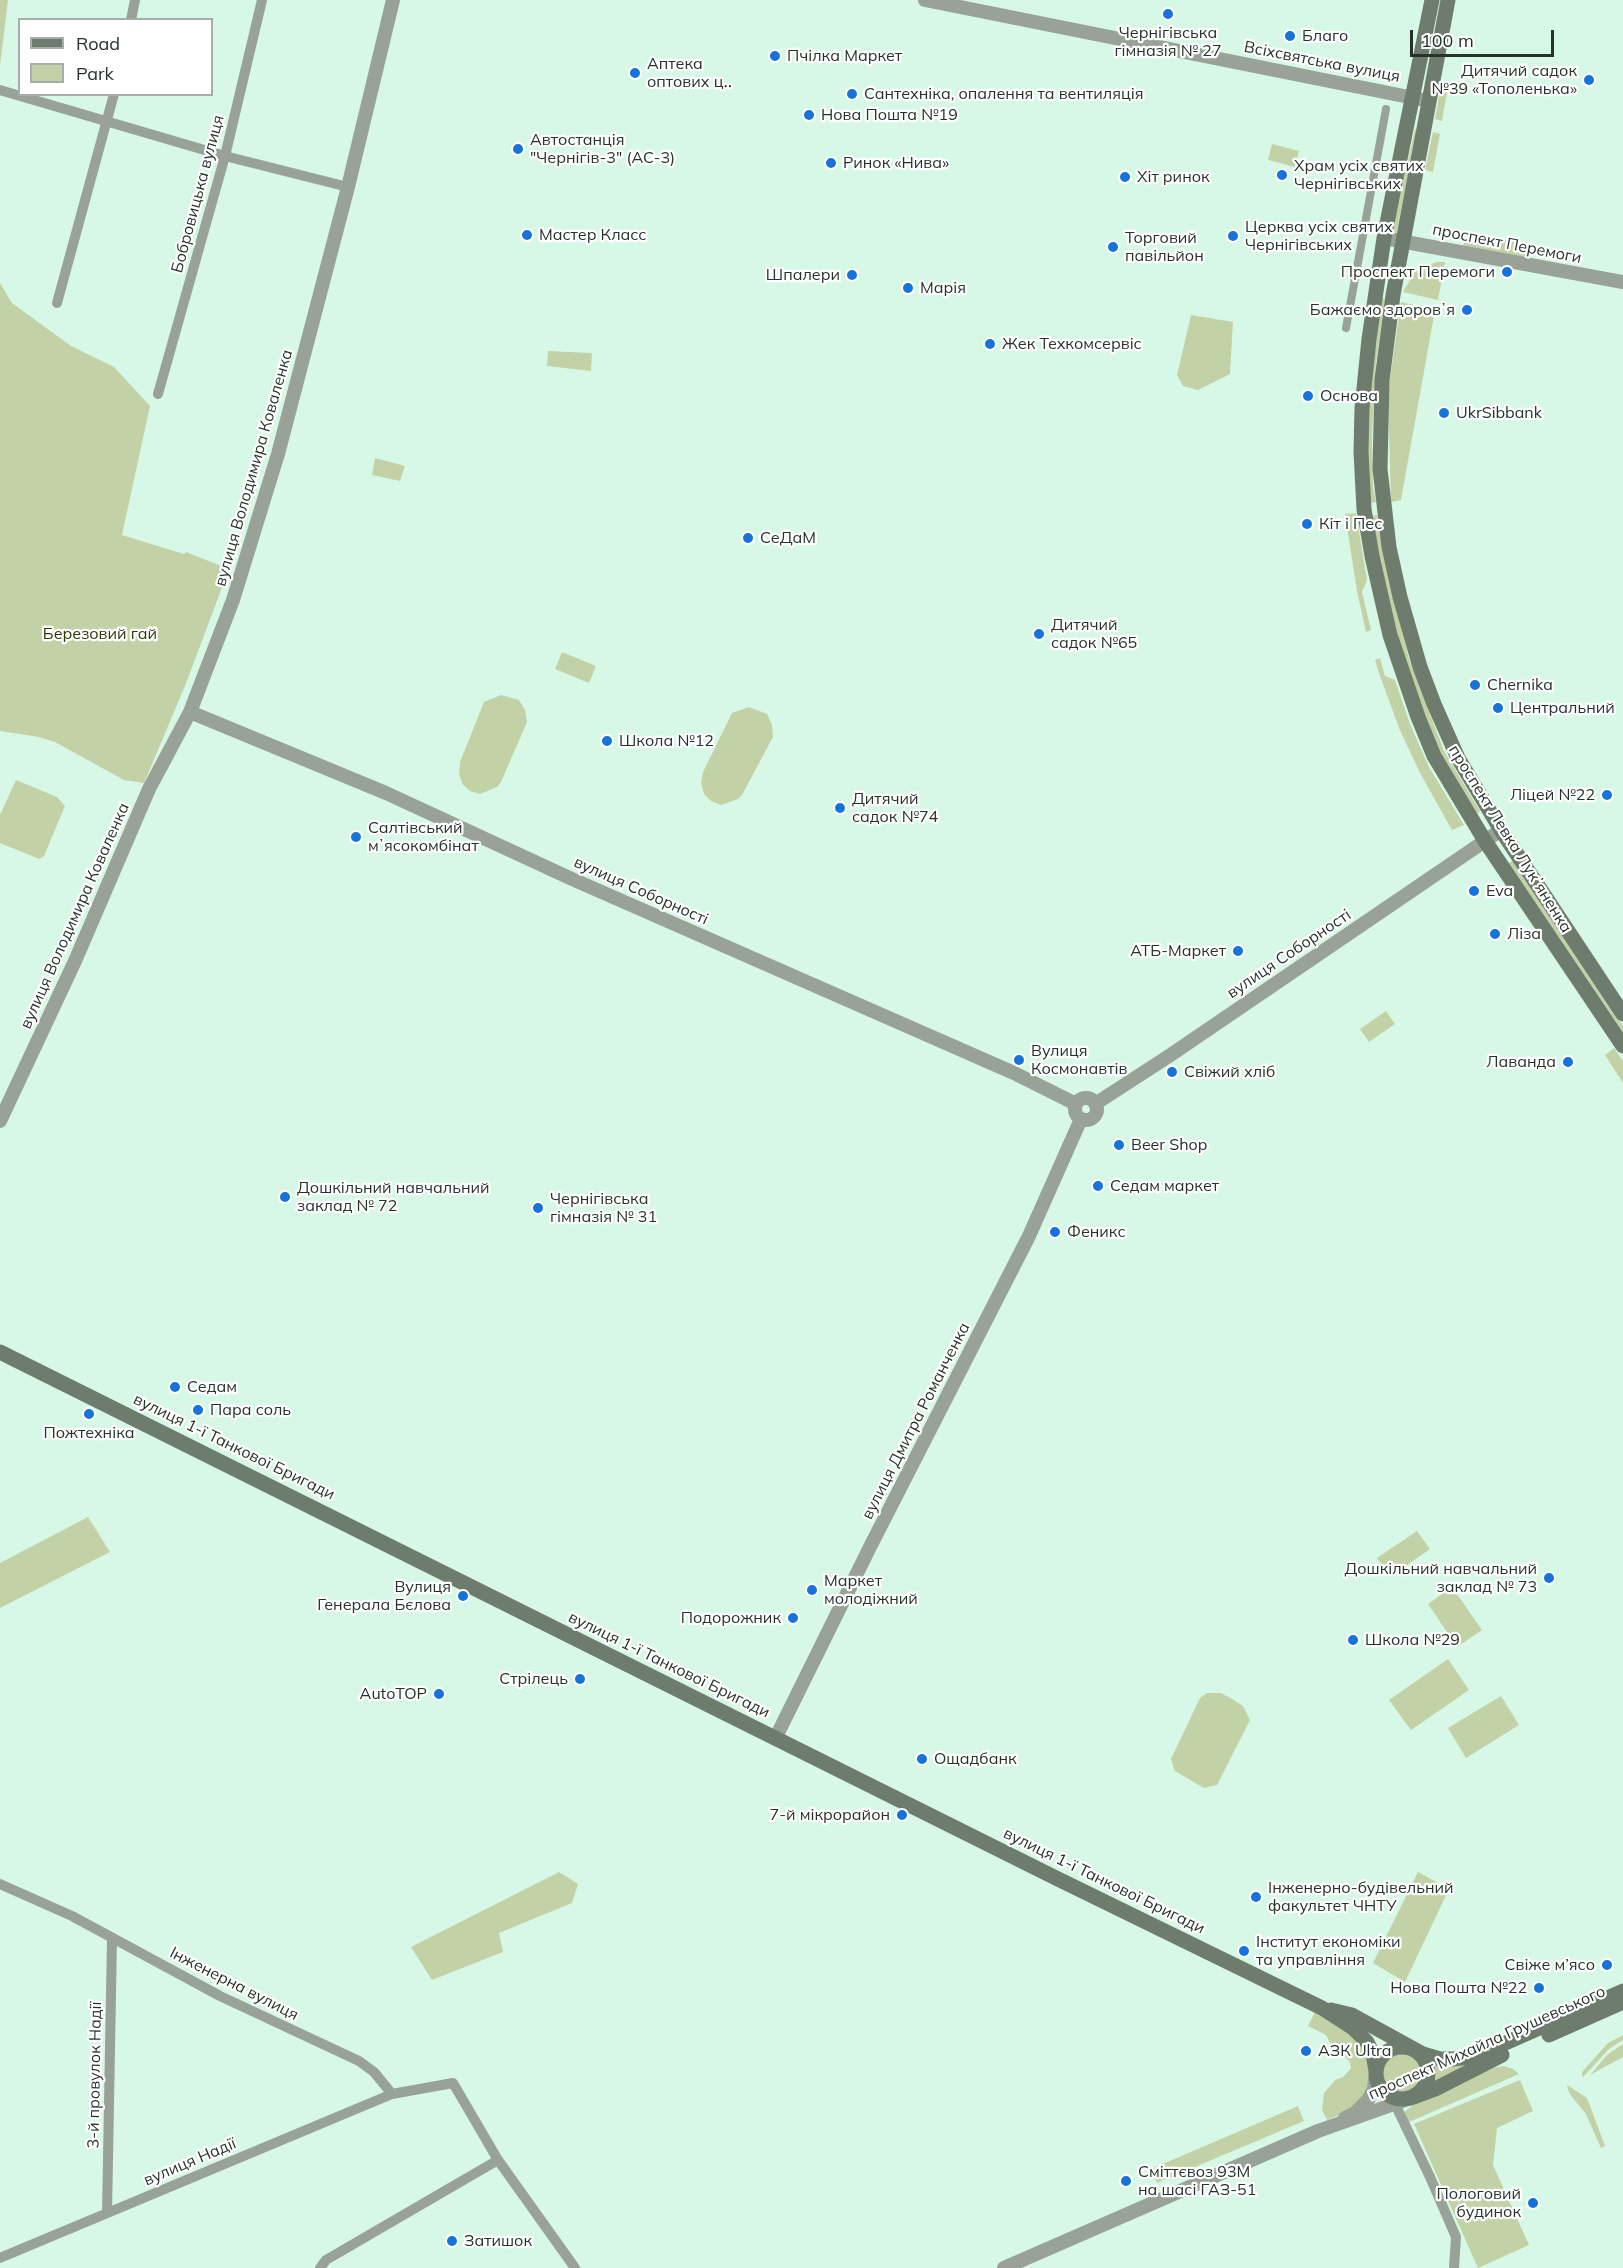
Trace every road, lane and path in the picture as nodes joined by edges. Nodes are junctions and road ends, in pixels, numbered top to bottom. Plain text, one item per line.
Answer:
1 (135, 0) edge
2 (262, 0) edge
3 (393, 0) edge
4 (925, 0) edge
5 (1432, 0) edge
6 (1448, 0) edge
7 (131, 18) edge
8 (0, 90) edge
9 (18, 95) edge
10 (20, 96) edge
11 (114, 96) edge
12 (1413, 97) junction
13 (1430, 101) junction
14 (1386, 109) dead end
15 (107, 122) junction
16 (225, 156) junction
17 (348, 187) junction
18 (1384, 238) junction
19 (1402, 241) junction
20 (1623, 282) edge
21 (57, 303) dead end
22 (1346, 328) dead end
23 (158, 394) dead end
24 (190, 712) junction
25 (1502, 830) junction
26 (1485, 841) junction
27 (1623, 1014) edge
28 (1623, 1046) edge
29 (1076, 1104) junction
30 (1095, 1104) junction
31 (1081, 1119) junction
32 (0, 1122) edge
33 (0, 1352) edge
34 (776, 1737) junction
35 (0, 1884) edge
36 (112, 1938) junction
37 (1623, 1991) edge
38 (1623, 2002) edge
39 (1322, 2008) junction
40 (1413, 2050) junction
41 (1376, 2072) junction
42 (392, 2094) junction
43 (1411, 2098) junction
44 (1390, 2099) junction
45 (1330, 2126) junction
46 (498, 2160) junction
47 (107, 2213) junction
48 (0, 2258) edge
49 (320, 2268) edge
50 (575, 2268) edge
51 (1004, 2268) edge
52 (1454, 2268) edge

1 - 7 street
2 - 16 street, Бобровицька вулиця
3 - 17 street, вулиця Володимира Коваленка
4 - 12 street, Всіхсвятська вулиця
5 - 12 main road, проспект Левка Лукʼяненка
6 - 13 main road, проспект Левка Лукʼяненка
8 - 9 street
10 - 15 street
11 - 15 street
12 - 13 street, Всіхсвятська вулиця
12 - 18 main road, проспект Левка Лукʼяненка
13 - 19 main road, проспект Левка Лукʼяненка
14 - 22 street
15 - 16 street
15 - 21 street
16 - 17 street
16 - 23 street, Бобровицька вулиця
17 - 24 street, вулиця Володимира Коваленка
18 - 19 street, проспект Перемоги
18 - 26 main road, проспект Левка Лукʼяненка
19 - 20 street, проспект Перемоги
19 - 25 main road, проспект Левка Лукʼяненка
24 - 29 street, вулиця Соборності
24 - 32 street, вулиця Володимира Коваленка
25 - 26 street, вулиця Соборності
25 - 27 main road, проспект Левка Лукʼяненка
26 - 28 main road, проспект Левка Лукʼяненка
26 - 30 street, вулиця Соборності
29 - 30 street, вулиця Соборності
29 - 31 street
30 - 31 street, вулиця Соборності
31 - 34 street, вулиця Дмитра Романченка
33 - 34 main road, вулиця 1-ї Танкової Бригади
34 - 39 main road, вулиця 1-ї Танкової Бригади
35 - 36 street, Інженерна вулиця
36 - 42 street, Інженерна вулиця
36 - 47 street, 3-й провулок Надії
37 - 40 main road, проспект Михайла Грушевського
38 - 43 main road, проспект Михайла Грушевського
39 - 40 main road, вулиця 1-ї Танкової Бригади
39 - 41 main road, вулиця 1-ї Танкової Бригади
40 - 41 main road
40 - 43 main road
41 - 44 main road
41 - 45 street, проспект Михайла Грушевського
42 - 46 street
42 - 47 street, вулиця Надії
43 - 44 main road
44 - 45 street, проспект Михайла Грушевського
44 - 52 street
45 - 51 street, проспект Михайла Грушевського
46 - 49 street
46 - 50 street
47 - 48 street, вулиця Надії

